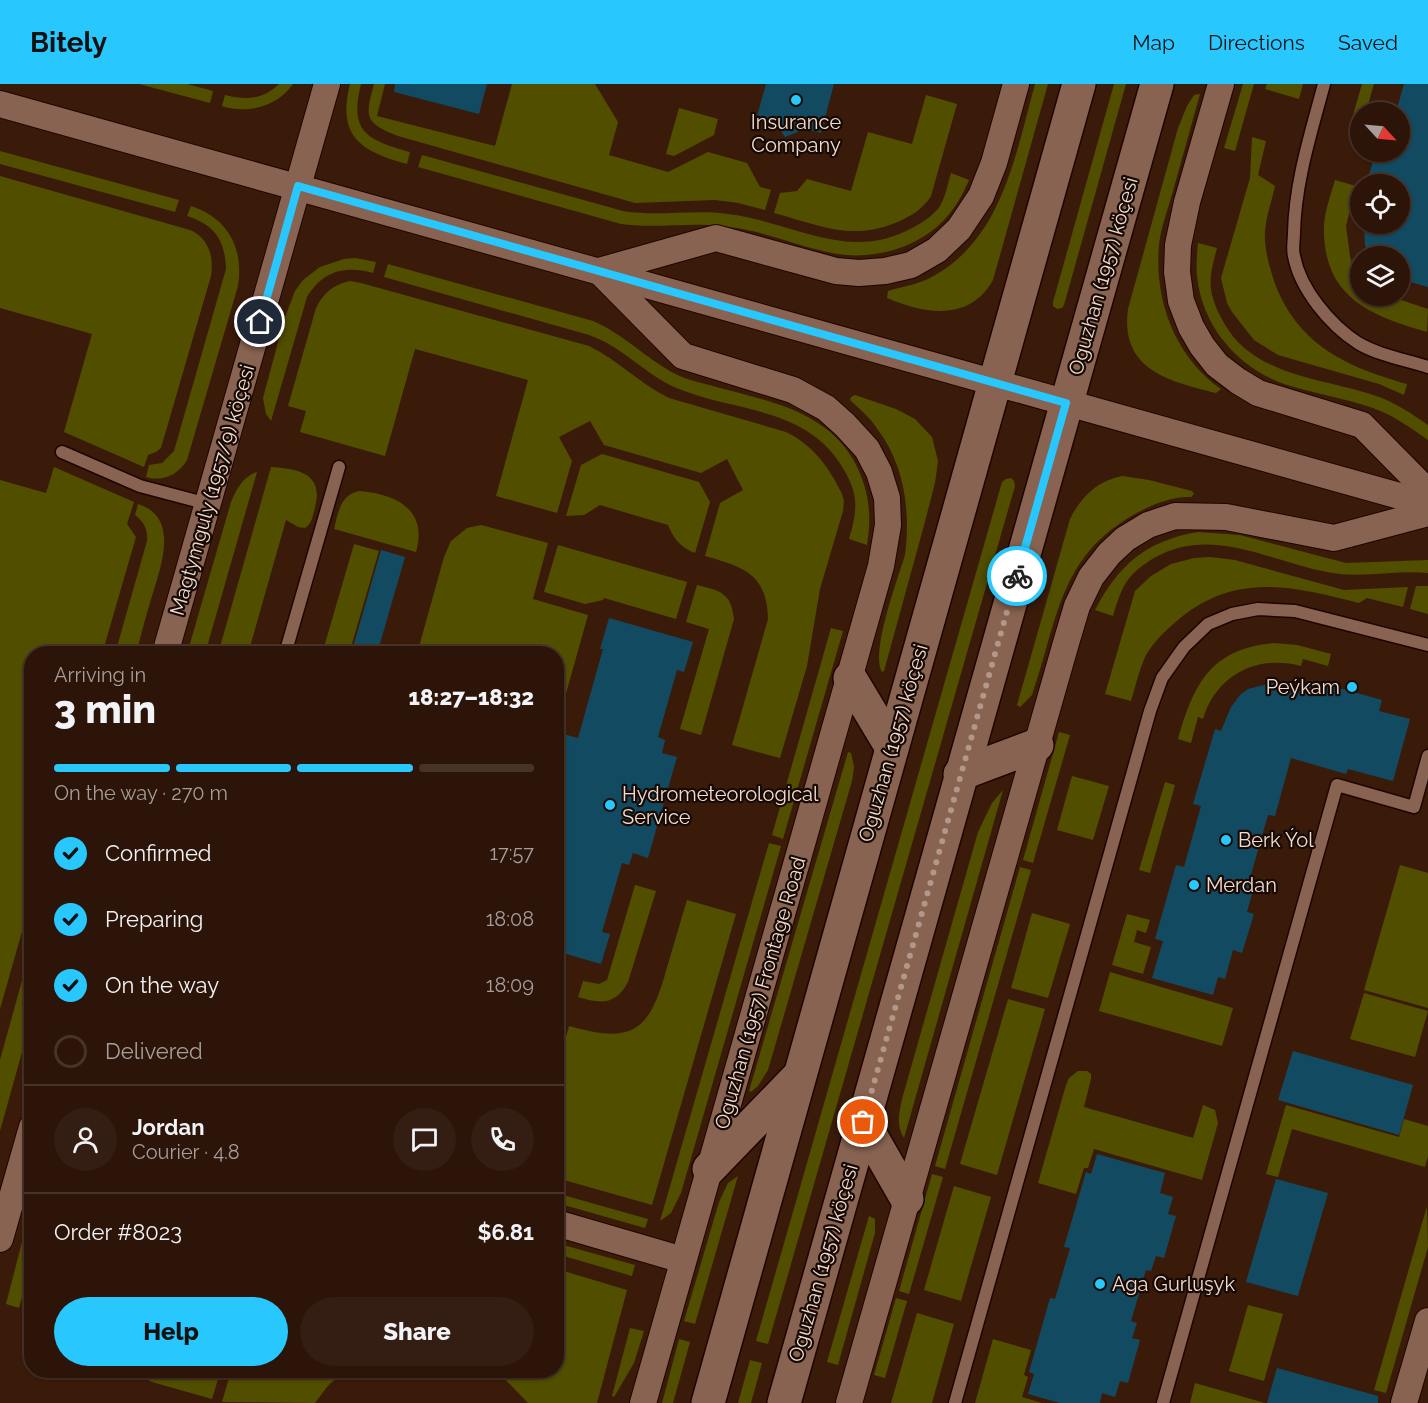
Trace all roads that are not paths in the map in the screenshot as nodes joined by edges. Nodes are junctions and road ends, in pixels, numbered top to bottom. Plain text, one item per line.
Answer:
1 (327, 84) edge
2 (1016, 84) edge
3 (1079, 84) edge
4 (1157, 84) edge
5 (1221, 84) edge
6 (1324, 84) edge
7 (0, 104) edge
8 (298, 186) junction
9 (599, 271) junction
10 (1428, 367) edge
11 (995, 384) junction
12 (1066, 403) junction
13 (62, 452) dead end
14 (339, 467) dead end
15 (1428, 492) edge
16 (208, 504) junction
17 (1428, 504) edge
18 (1428, 513) edge
19 (1428, 645) edge
20 (167, 646) edge
21 (287, 646) edge
22 (850, 678) junction
23 (1037, 745) junction
24 (892, 748) junction
25 (1428, 756) edge
26 (960, 774) junction
27 (799, 1075) junction
28 (863, 1122) junction
29 (24, 1155) edge
30 (709, 1169) junction
31 (907, 1199) junction
32 (564, 1225) edge
33 (0, 1239) edge
34 (684, 1260) junction
35 (1428, 1321) edge
36 (643, 1403) edge
37 (708, 1403) edge
38 (784, 1403) edge
39 (849, 1403) edge
40 (955, 1403) edge
41 (1163, 1403) edge
42 (1404, 1403) edge

1 - 8 street, Magtymguly (1957/9) köçesi
2 - 9 street
3 - 11 main road, Oguzhan (1957) köçesi
4 - 12 main road, Oguzhan (1957) köçesi
5 - 15 street
6 - 10 lane
7 - 8 street
8 - 9 street
8 - 16 street, Magtymguly (1957/9) köçesi
9 - 11 street
9 - 22 street, Oguzhan (1957) Frontage Road
11 - 12 street
11 - 24 main road, Oguzhan (1957) köçesi
12 - 17 street
12 - 26 main road, Oguzhan (1957) köçesi
13 - 16 lane
14 - 21 lane
16 - 20 street, Magtymguly (1957/9) köçesi
18 - 23 street
19 - 40 lane
22 - 24 main road
22 - 30 street, Oguzhan (1957) Frontage Road
23 - 26 main road
23 - 31 street
24 - 27 main road, Oguzhan (1957) köçesi
25 - 41 lane
26 - 28 main road, Oguzhan (1957) köçesi
27 - 30 main road
27 - 37 main road, Oguzhan (1957) köçesi
28 - 31 main road
28 - 38 main road, Oguzhan (1957) köçesi
29 - 33 street
30 - 34 street, Oguzhan (1957) Frontage Road
31 - 39 street
32 - 34 street
34 - 36 street, Oguzhan (1957) Frontage Road
35 - 42 street

